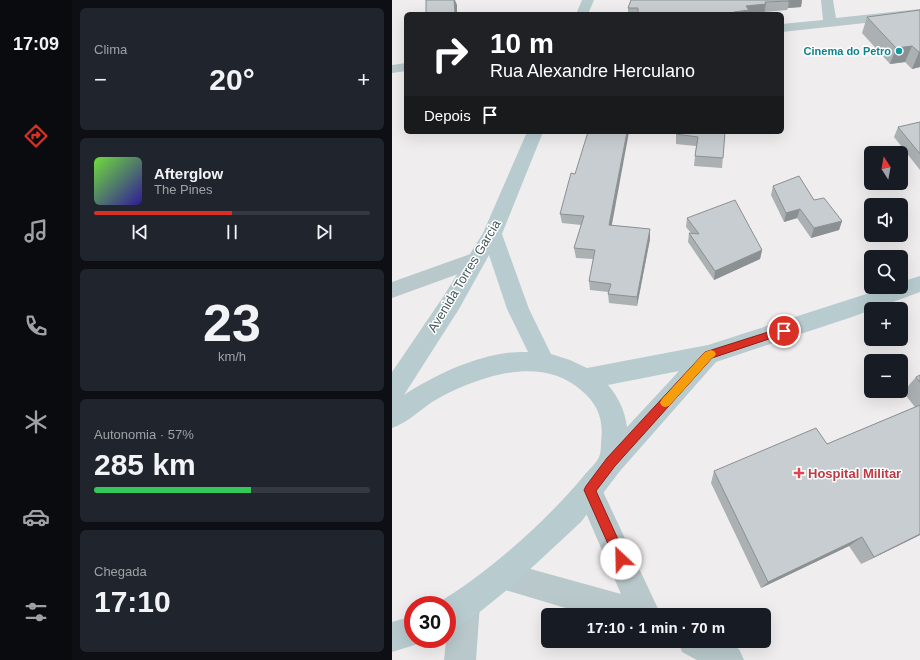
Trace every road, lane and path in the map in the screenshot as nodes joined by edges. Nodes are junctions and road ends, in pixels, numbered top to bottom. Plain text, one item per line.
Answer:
1 (588, 0) edge
2 (827, 0) edge
3 (583, 12) edge
4 (920, 13) edge
5 (830, 23) junction
6 (784, 28) edge
7 (404, 67) edge
8 (392, 69) edge
9 (534, 134) edge
10 (492, 234) junction
11 (476, 260) junction
12 (920, 284) edge
13 (392, 290) edge
14 (708, 355) junction
15 (544, 362) junction
16 (585, 378) junction
17 (392, 392) edge
18 (392, 417) edge
19 (611, 462) junction
20 (590, 490) junction
21 (502, 576) junction
22 (619, 608) edge
23 (642, 608) edge
24 (456, 610) edge
25 (404, 634) edge
26 (392, 638) edge
27 (706, 648) edge
28 (460, 660) edge
29 (728, 660) edge

1 - 3 main road
2 - 5 street
4 - 5 street
5 - 6 street
7 - 8 street
9 - 10 main road, Avenida Torres Garcia
10 - 11 main road, Avenida Torres Garcia
10 - 15 main road
11 - 13 street
11 - 17 main road, Avenida Torres Garcia
12 - 14 main road
14 - 16 main road
14 - 19 main road
15 - 16 main road
15 - 18 main road
16 - 19 main road
19 - 20 main road
20 - 21 main road
20 - 23 street
21 - 22 street
21 - 24 main road
24 - 28 street
25 - 26 main road
27 - 29 street

